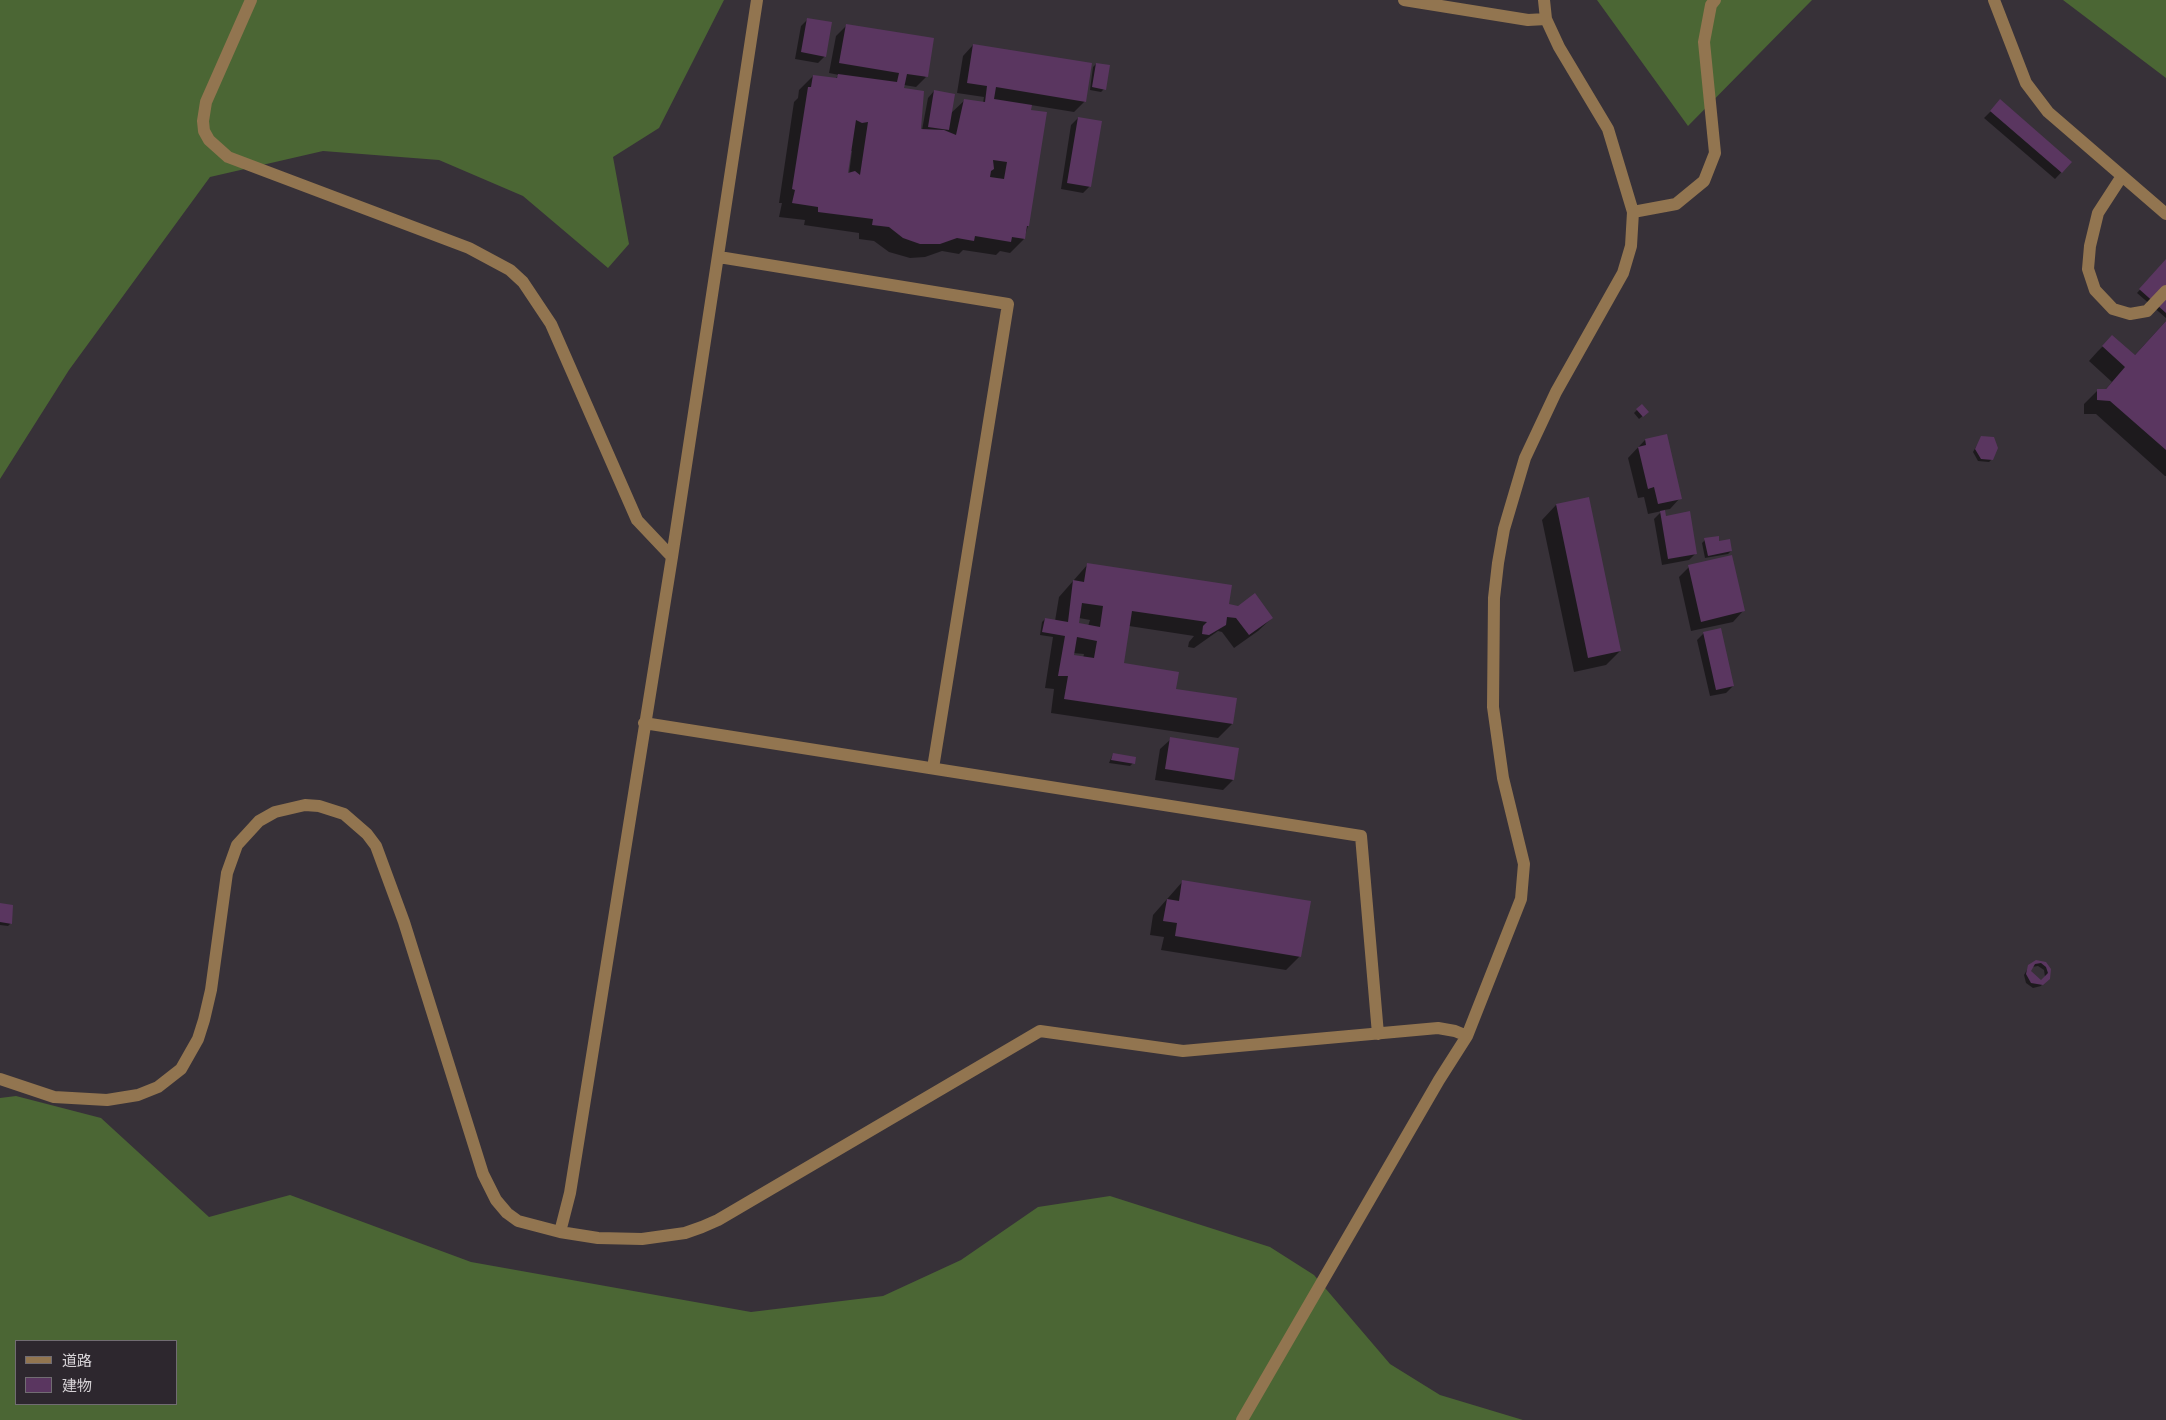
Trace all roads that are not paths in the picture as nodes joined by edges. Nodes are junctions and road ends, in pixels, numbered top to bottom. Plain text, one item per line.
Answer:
1 (251, 0) edge
2 (757, 0) edge
3 (1404, 0) edge
4 (1544, 0) edge
5 (1714, 0) edge
6 (1994, 0) edge
7 (1546, 19) junction
8 (2122, 176) junction
9 (1633, 212) junction
10 (2166, 214) edge
11 (719, 257) junction
12 (2166, 291) edge
13 (672, 557) junction
14 (644, 723) junction
15 (933, 768) junction
16 (1378, 1034) junction
17 (1467, 1036) junction
18 (0, 1079) edge
19 (560, 1232) junction
20 (1242, 1420) edge

1 - 13 street
2 - 11 street
3 - 7 street
4 - 7 street
5 - 9 street
6 - 8 street
7 - 9 street
8 - 10 street
8 - 12 street
9 - 17 street
11 - 13 street
11 - 15 street
13 - 14 street
14 - 15 street
14 - 19 street
15 - 16 street
16 - 17 street
16 - 19 street
17 - 20 street
18 - 19 street

